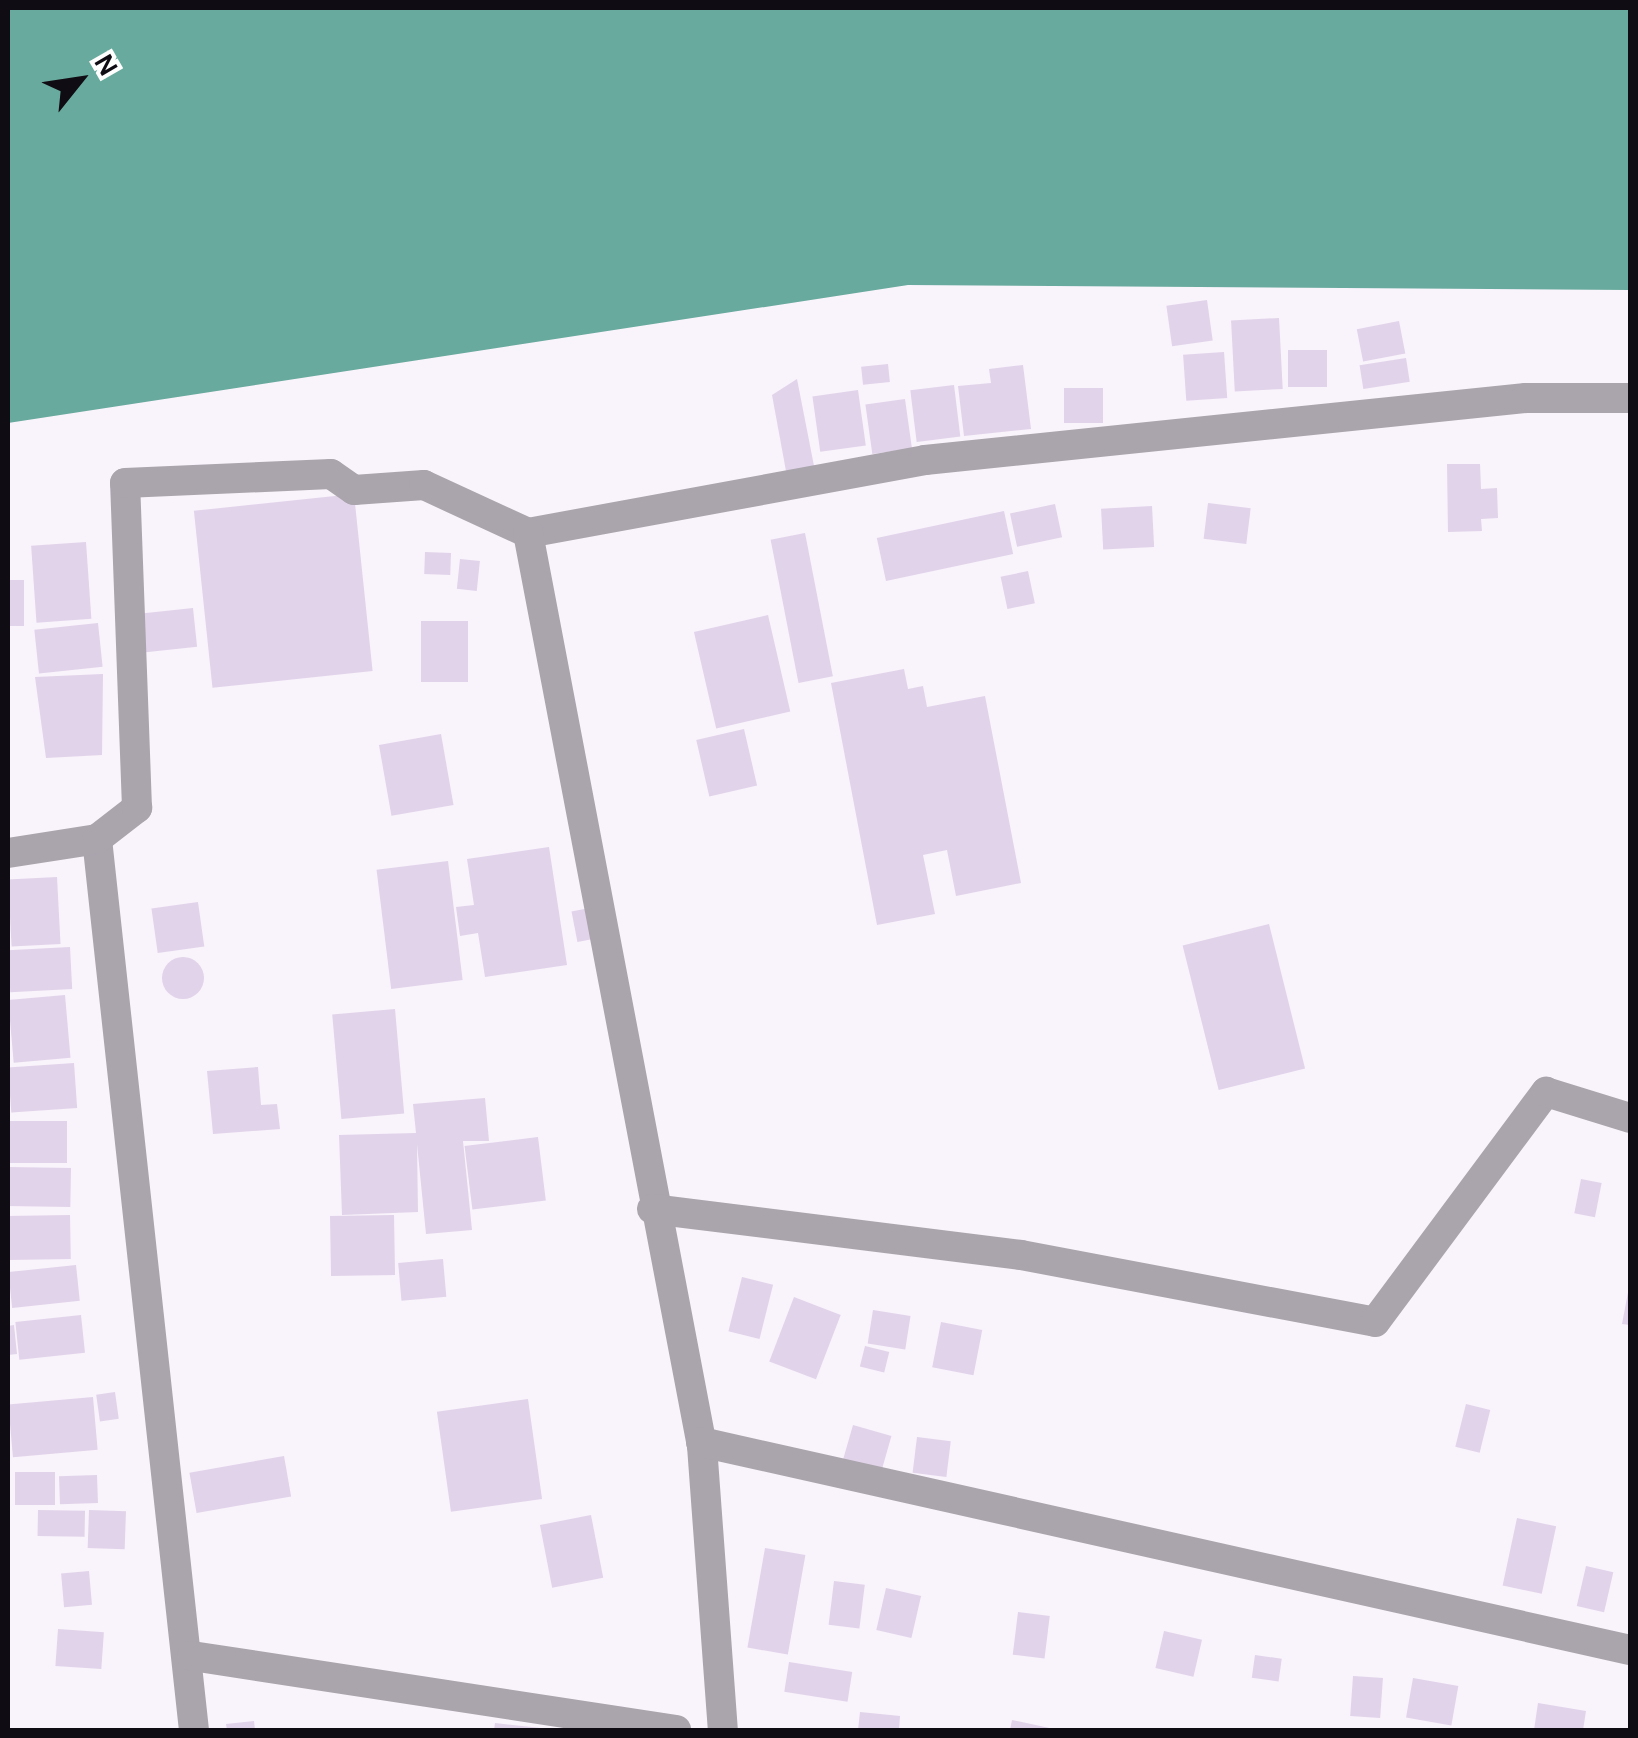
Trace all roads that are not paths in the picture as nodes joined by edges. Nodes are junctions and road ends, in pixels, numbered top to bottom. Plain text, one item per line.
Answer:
1 (1630, 398) edge
2 (528, 533) junction
3 (96, 839) junction
4 (8, 853) edge
5 (1630, 1118) edge
6 (652, 1208) junction
7 (702, 1442) junction
8 (1630, 1650) edge
9 (192, 1656) junction
10 (194, 1730) edge
11 (676, 1730) edge
12 (723, 1730) edge

1 - 2 street
2 - 3 street
2 - 6 street
3 - 4 street
3 - 9 street
5 - 6 street
6 - 7 street
7 - 8 street
7 - 12 street
9 - 10 street
9 - 11 street

